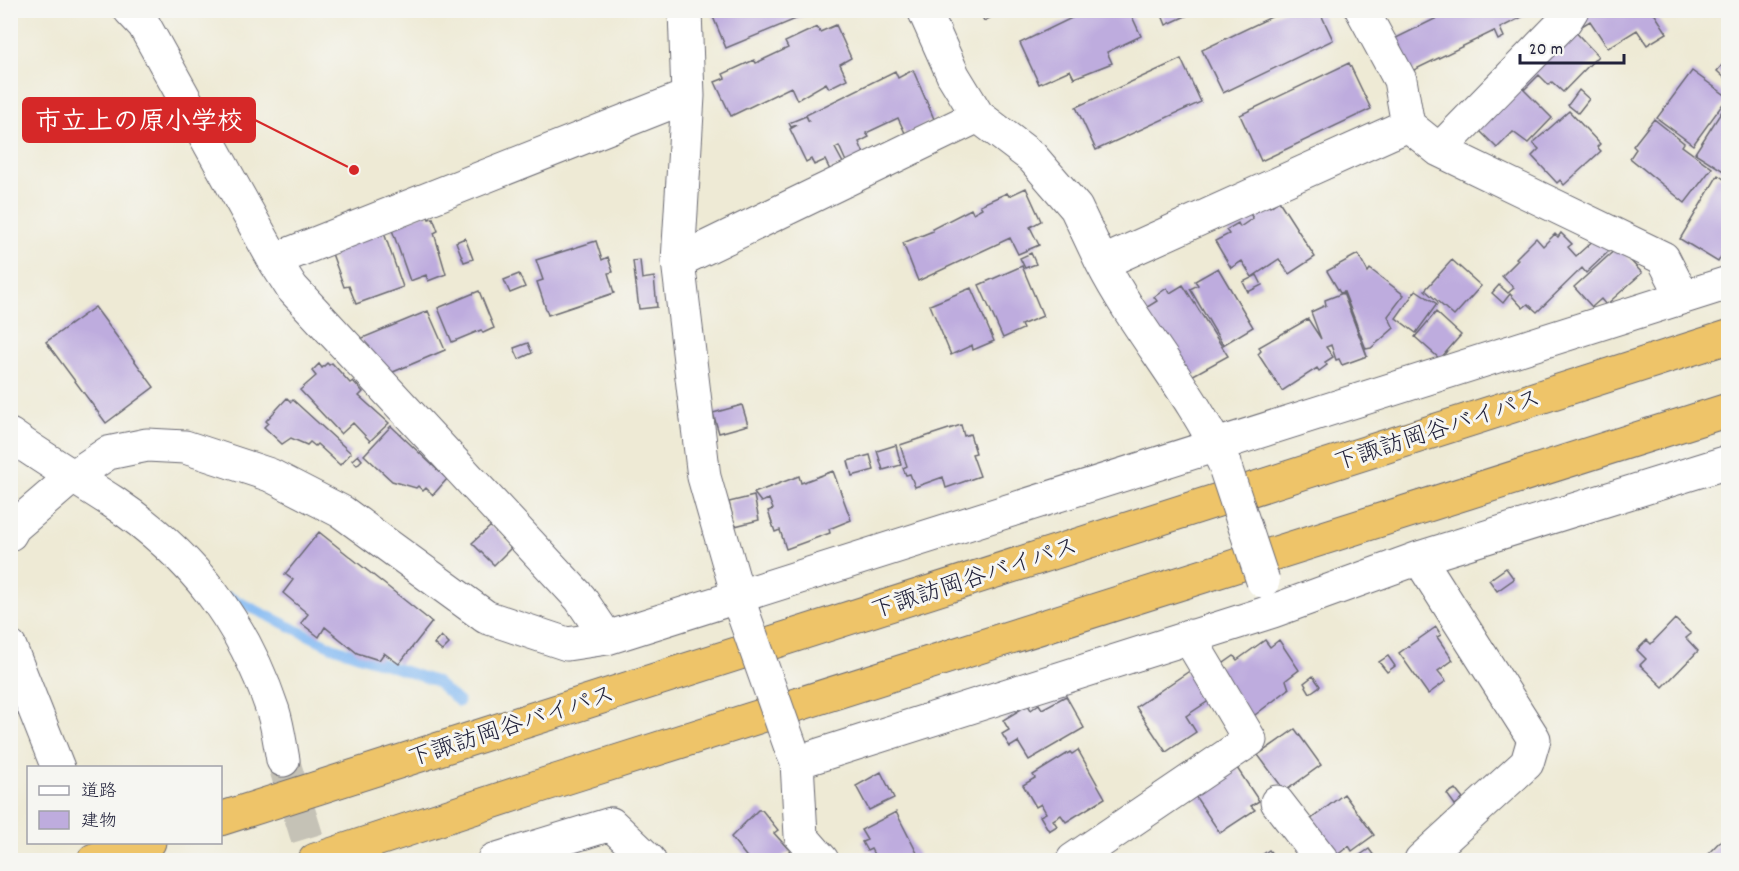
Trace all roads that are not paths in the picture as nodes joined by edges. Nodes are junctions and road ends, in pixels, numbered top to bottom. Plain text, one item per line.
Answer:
1 (130, 10) edge
2 (685, 10) edge
3 (924, 10) edge
4 (1362, 10) edge
5 (1572, 10) edge
6 (688, 96) junction
7 (978, 116) junction
8 (1408, 125) junction
9 (1439, 150) junction
10 (274, 260) junction
11 (678, 261) junction
12 (1102, 263) junction
13 (1728, 283) edge
14 (1683, 297) junction
15 (1728, 337) edge
16 (1728, 410) edge
17 (10, 435) edge
18 (1221, 457) junction
19 (1728, 462) edge
20 (71, 478) junction
21 (10, 534) edge
22 (1419, 558) junction
23 (1268, 596) junction
24 (740, 605) junction
25 (1188, 636) junction
26 (607, 638) junction
27 (10, 647) edge
28 (23, 715) edge
29 (794, 755) junction
30 (283, 760) tunnel mouth
31 (57, 766) edge
32 (1276, 802) dead end
33 (222, 818) edge
34 (89, 844) edge
35 (146, 844) edge
36 (95, 860) edge
37 (315, 861) edge
38 (494, 861) edge
39 (649, 861) edge
40 (822, 861) edge
41 (1073, 861) edge
42 (1323, 861) edge
43 (1421, 861) edge

1 - 10 street
2 - 6 street
3 - 7 street
4 - 8 street
5 - 9 street
6 - 10 street
6 - 11 street
7 - 11 street
7 - 12 street
8 - 9 street
8 - 12 street
9 - 14 street
10 - 26 street
11 - 24 street
12 - 18 street
13 - 14 street
14 - 18 street
15 - 33 highway, 下諏訪岡谷バイパス
16 - 37 highway
17 - 20 street
18 - 23 street, bridge
18 - 24 street
19 - 22 street
20 - 21 street
20 - 26 street
20 - 30 street
22 - 23 street
22 - 43 street
23 - 25 street
24 - 26 street
24 - 29 street, bridge
25 - 29 street
25 - 41 street
27 - 28 street
28 - 31 street
29 - 40 street
32 - 42 street
34 - 36 street
35 - 36 highway
38 - 39 street

